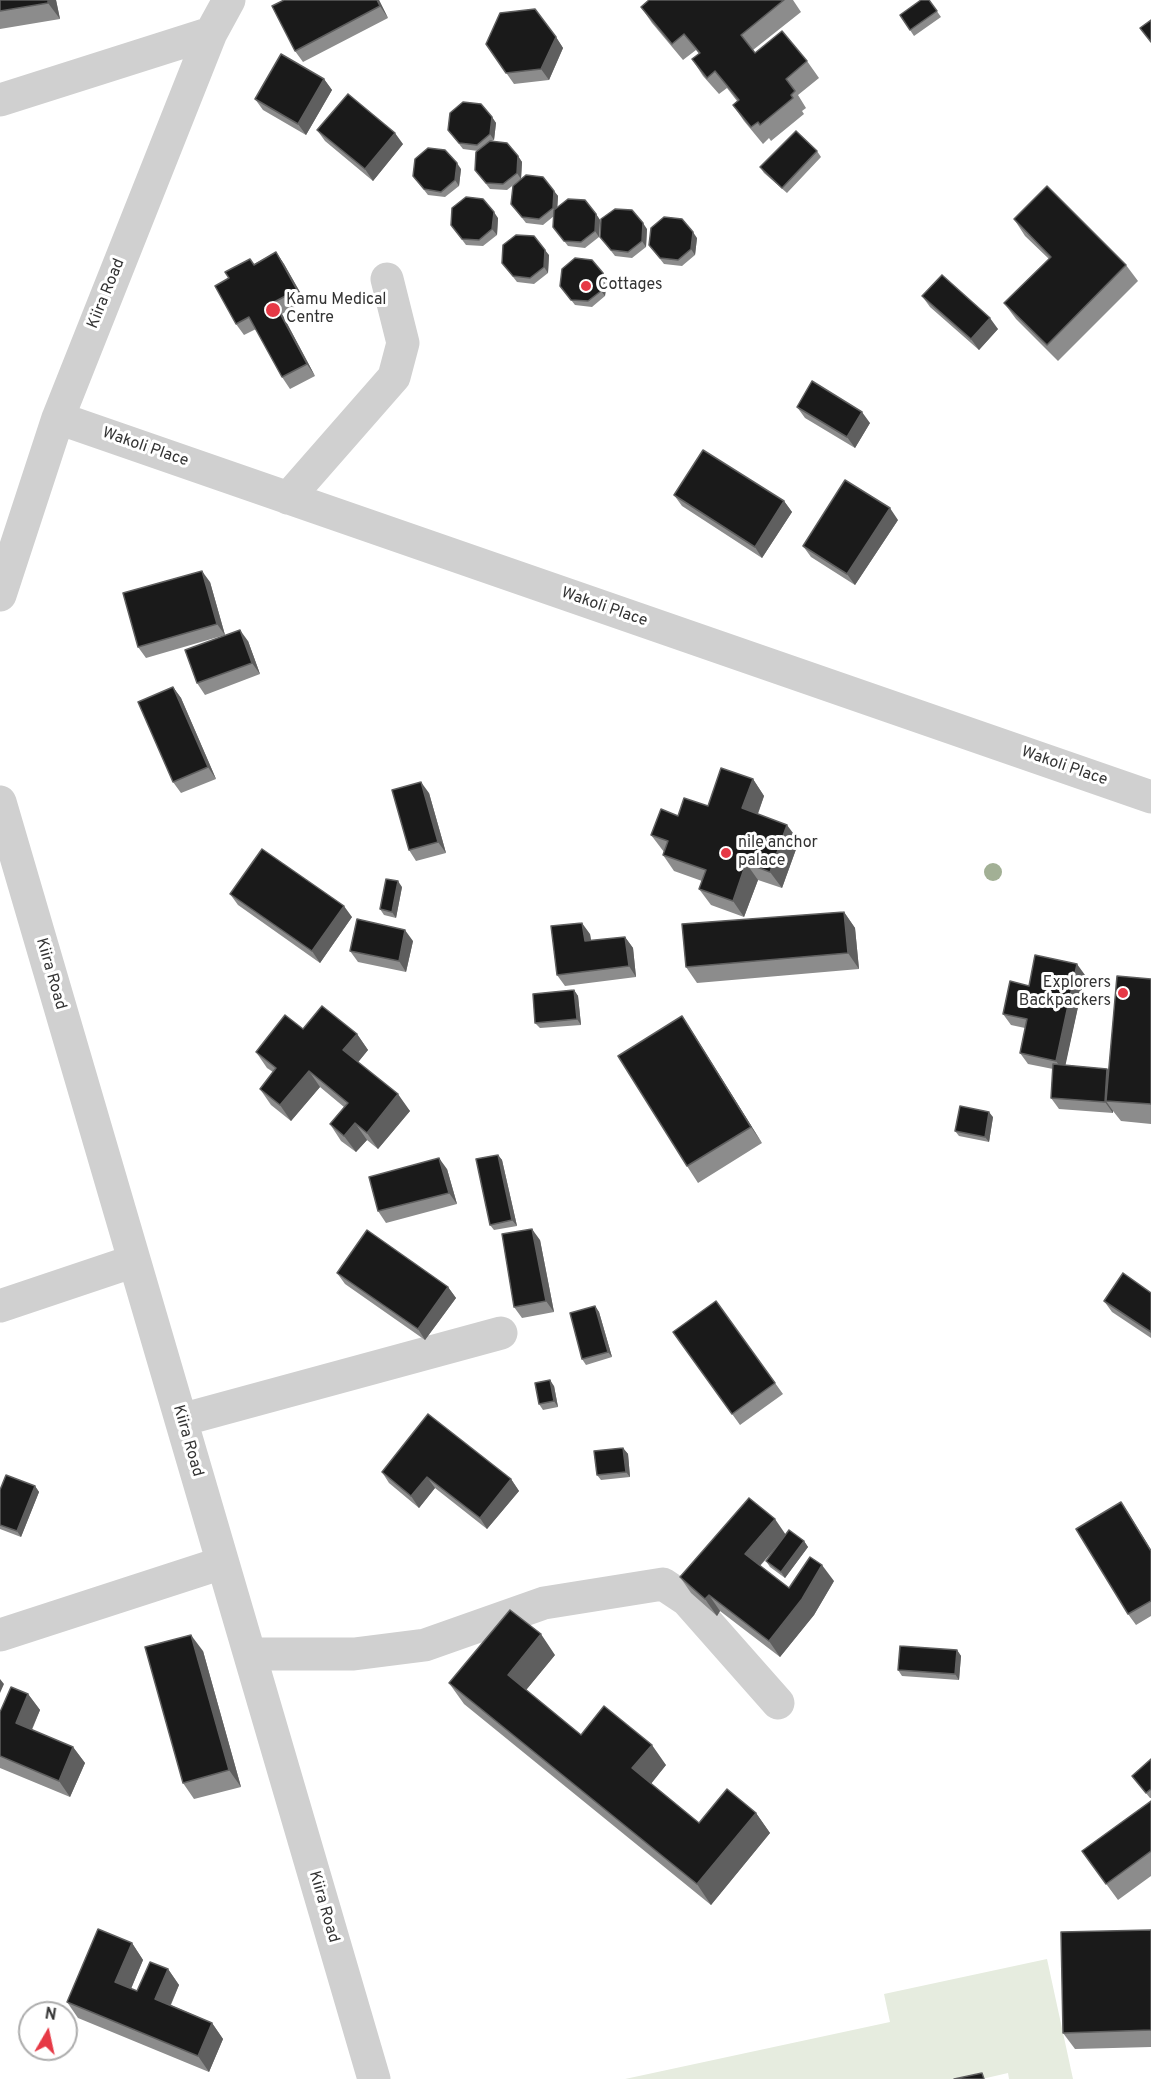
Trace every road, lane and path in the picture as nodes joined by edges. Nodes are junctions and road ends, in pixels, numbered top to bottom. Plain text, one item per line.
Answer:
1 (229, 0) edge
2 (211, 33) junction
3 (0, 100) edge
4 (387, 279) dead end
5 (58, 418) junction
6 (288, 498) junction
7 (0, 595) edge
8 (1151, 797) edge
9 (0, 802) edge
10 (134, 1261) junction
11 (0, 1306) edge
12 (501, 1333) dead end
13 (181, 1420) junction
14 (222, 1563) junction
15 (0, 1635) edge
16 (249, 1654) junction
17 (778, 1703) dead end
18 (374, 2079) edge

1 - 2 street, Kiira Road
2 - 3 street
2 - 5 street, Kiira Road
4 - 6 street
5 - 6 street, Wakoli Place
5 - 7 street, Kiira Road
6 - 8 street, Wakoli Place
9 - 10 street, Kiira Road
10 - 11 street
10 - 13 street, Kiira Road
12 - 13 street
13 - 14 street, Kiira Road
14 - 15 street
14 - 16 street, Kiira Road
16 - 17 street
16 - 18 street, Kiira Road

